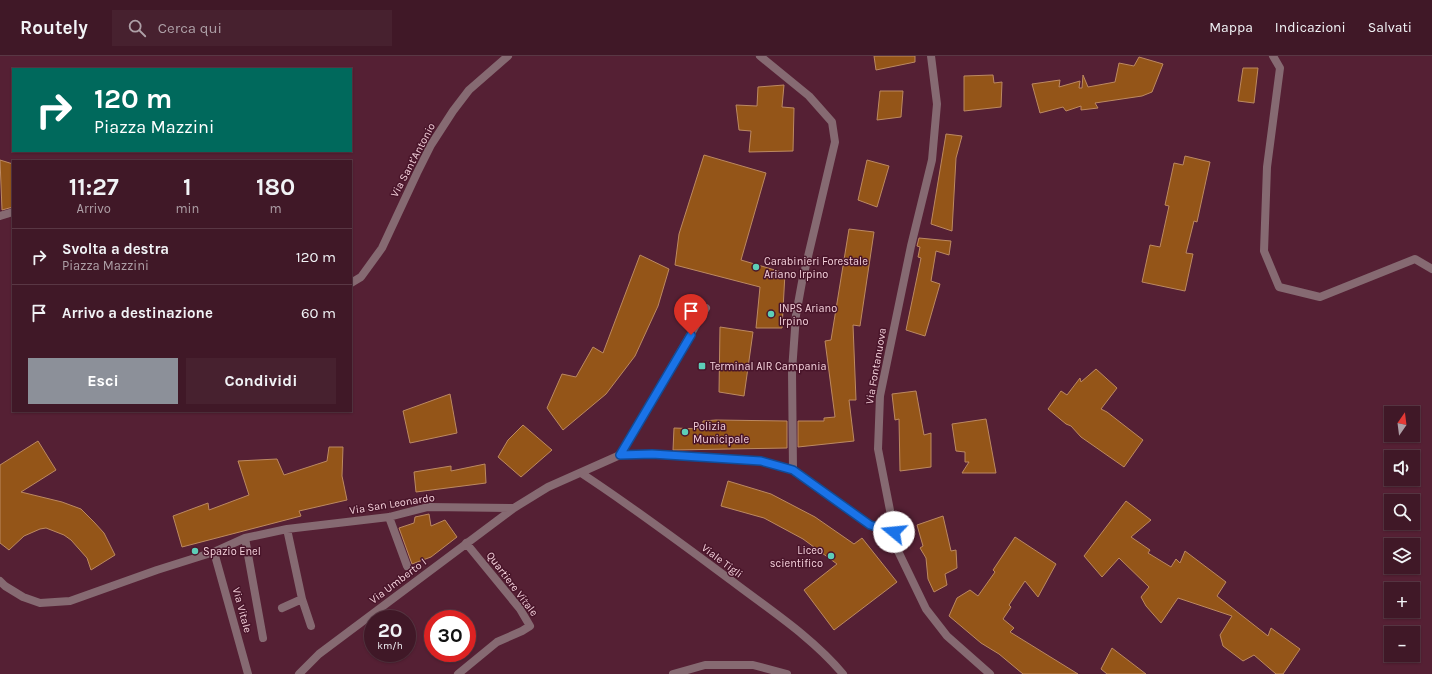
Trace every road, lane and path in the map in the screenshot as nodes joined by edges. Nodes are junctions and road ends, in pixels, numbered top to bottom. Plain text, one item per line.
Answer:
1 (508, 56) edge
2 (760, 56) edge
3 (931, 56) edge
4 (1273, 56) edge
5 (12, 212) edge
6 (0, 216) edge
7 (1432, 269) edge
8 (352, 282) edge
9 (706, 308) dead end
10 (620, 455) junction
11 (793, 470) junction
12 (581, 473) junction
13 (514, 508) junction
14 (389, 517) junction
15 (288, 529) junction
16 (894, 532) junction
17 (245, 538) junction
18 (466, 543) junction
19 (214, 552) junction
20 (407, 566) dead end
21 (0, 581) edge
22 (302, 599) junction
23 (282, 608) dead end
24 (311, 626) dead end
25 (263, 638) dead end
26 (248, 674) edge
27 (299, 674) edge
28 (458, 674) edge
29 (673, 674) edge
30 (787, 674) edge
31 (844, 674) edge
32 (990, 674) edge

1 - 8 street, Via Sant'Antonio
2 - 11 street
3 - 16 street, Via Fontanuova
4 - 7 street
5 - 6 street
9 - 10 street
10 - 11 street
10 - 12 street
11 - 16 street
12 - 13 street
12 - 31 street, Viale Tigli
13 - 14 street, Via San Leonardo
13 - 18 street, Via Umberto I
14 - 15 street, Via San Leonardo
14 - 20 street
15 - 17 street, Via San Leonardo
15 - 22 street
16 - 32 street, Via Fontanuova
17 - 19 street, Via San Leonardo
17 - 25 street
18 - 27 street, Via Umberto I
18 - 28 street, Quartiere Vitale
19 - 21 street, Via San Leonardo
19 - 26 street, Via Vitale
22 - 23 street
22 - 24 street
29 - 30 street

